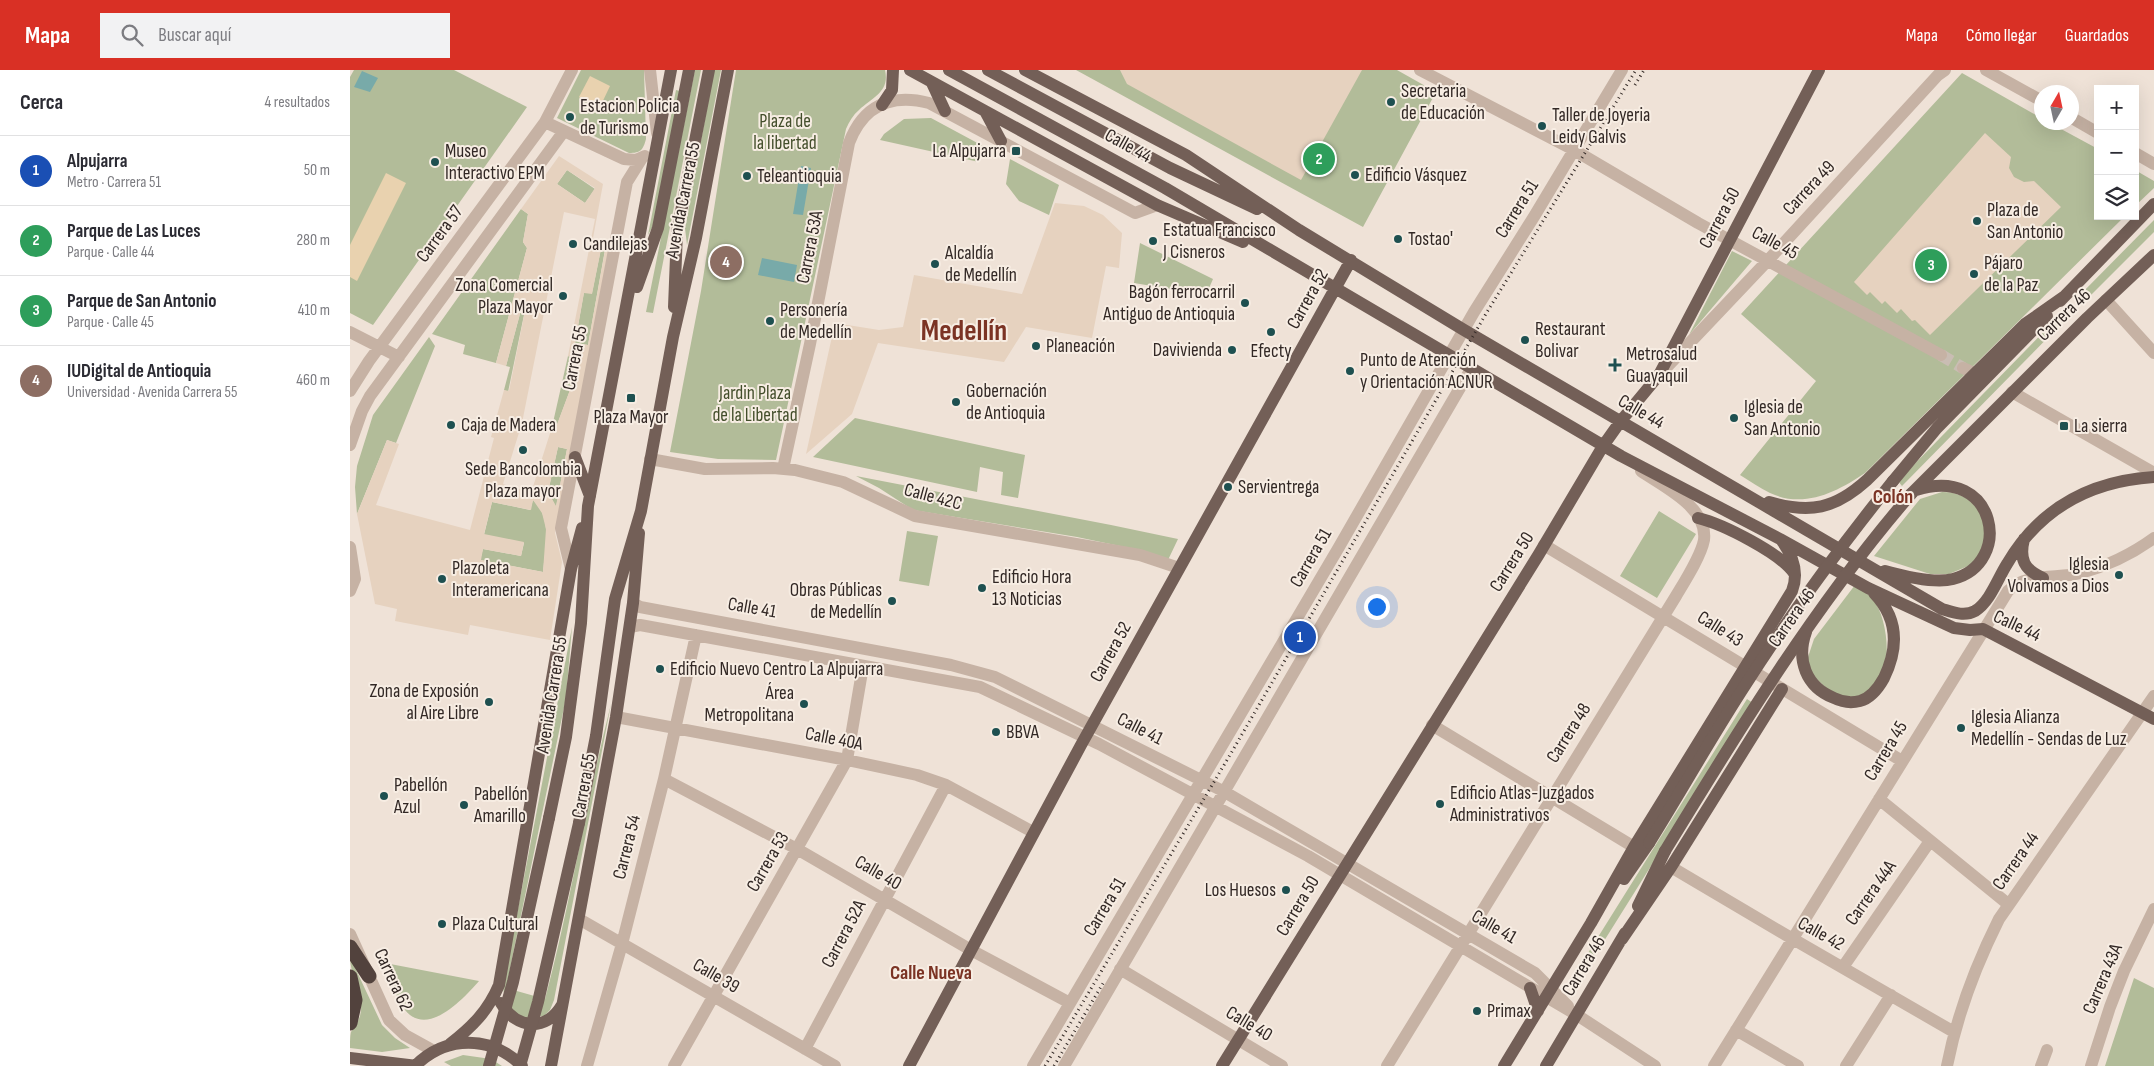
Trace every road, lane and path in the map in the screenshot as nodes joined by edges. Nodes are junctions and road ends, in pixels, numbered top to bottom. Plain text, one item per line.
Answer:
1 (572, 70) edge
2 (650, 70) edge
3 (671, 70) edge
4 (689, 70) edge
5 (709, 70) edge
6 (728, 70) edge
7 (893, 70) edge
8 (910, 70) edge
9 (949, 70) edge
10 (988, 70) edge
11 (1025, 70) edge
12 (1420, 70) edge
13 (1622, 70) edge
14 (1819, 70) edge
15 (1945, 70) edge
16 (1986, 70) edge
17 (932, 83) junction
18 (2034, 97) edge
19 (882, 105) junction
20 (945, 111) junction
21 (985, 111) junction
22 (544, 122) junction
23 (2079, 122) edge
24 (2094, 130) edge
25 (564, 131) junction
26 (658, 141) junction
27 (1001, 141) junction
28 (1570, 148) junction
29 (2139, 156) edge
30 (620, 158) junction
31 (642, 158) junction
32 (2154, 164) edge
33 (627, 182) junction
34 (2154, 204) edge
35 (1157, 205) junction
36 (1300, 230) junction
37 (1730, 240) junction
38 (2154, 255) edge
39 (1285, 260) junction
40 (1351, 260) junction
41 (1768, 261) junction
42 (1336, 288) junction
43 (2064, 296) junction
44 (2106, 300) junction
45 (623, 325) junction
46 (1464, 330) junction
47 (350, 332) edge
48 (673, 337) junction
49 (380, 348) junction
50 (2154, 353) edge
51 (1450, 356) junction
52 (1941, 356) tunnel mouth
53 (398, 358) junction
54 (1963, 368) tunnel mouth
55 (1471, 369) junction
56 (1976, 374) junction
57 (1659, 376) junction
58 (350, 391) edge
59 (2012, 392) junction
60 (1620, 422) junction
61 (350, 445) edge
62 (1603, 446) junction
63 (1621, 456) junction
64 (575, 457) junction
65 (650, 459) junction
66 (783, 469) junction
67 (2154, 473) edge
68 (2154, 478) edge
69 (1913, 493) junction
70 (1752, 497) junction
71 (589, 501) junction
72 (641, 511) junction
73 (1698, 518) junction
74 (2154, 538) edge
75 (1780, 539) junction
76 (2024, 539) junction
77 (1544, 545) junction
78 (350, 547) edge
79 (1870, 567) junction
80 (1179, 568) junction
81 (571, 570) junction
82 (352, 574) edge
83 (1795, 575) junction
84 (2043, 578) junction
85 (1868, 588) junction
86 (350, 591) edge
87 (633, 603) junction
88 (1663, 616) junction
89 (630, 627) junction
90 (1983, 629) junction
91 (1808, 630) junction
92 (696, 635) junction
93 (918, 658) junction
94 (624, 661) junction
95 (863, 666) junction
96 (1745, 667) junction
97 (898, 672) junction
98 (1782, 689) junction
99 (2154, 696) edge
100 (600, 709) junction
101 (2142, 713) junction
102 (616, 717) junction
103 (2154, 719) edge
104 (1092, 725) junction
105 (1432, 726) junction
106 (677, 728) junction
107 (1085, 738) junction
108 (847, 760) junction
109 (1902, 761) junction
110 (664, 779) junction
111 (1201, 782) junction
112 (946, 785) junction
113 (1223, 791) junction
114 (1193, 795) junction
115 (1552, 797) junction
116 (1879, 799) junction
117 (1214, 806) junction
118 (1033, 832) junction
119 (1930, 841) junction
120 (1634, 847) junction
121 (797, 849) junction
122 (1347, 863) junction
123 (1671, 867) junction
124 (1340, 875) junction
125 (885, 898) junction
126 (2008, 904) junction
127 (2154, 909) edge
128 (578, 919) junction
129 (1591, 923) junction
130 (350, 934) edge
131 (1468, 934) junction
132 (1622, 939) junction
133 (1793, 940) junction
134 (622, 944) junction
135 (350, 947) edge
136 (1459, 947) junction
137 (971, 950) junction
138 (1842, 967) junction
139 (1120, 969) junction
140 (369, 976) junction
141 (350, 977) edge
142 (499, 984) junction
143 (1530, 988) junction
144 (1548, 993) junction
145 (713, 996) junction
146 (1891, 996) junction
147 (564, 1003) junction
148 (1070, 1003) junction
149 (1538, 1011) junction
150 (1577, 1015) junction
151 (350, 1022) edge
152 (1736, 1030) junction
153 (1954, 1032) junction
154 (1238, 1040) junction
155 (450, 1044) junction
156 (805, 1049) junction
157 (2047, 1050) dead end
158 (434, 1051) junction
159 (350, 1058) edge
160 (416, 1066) edge
161 (489, 1066) edge
162 (521, 1066) edge
163 (551, 1066) edge
164 (587, 1066) edge
165 (674, 1066) edge
166 (835, 1066) edge
167 (909, 1066) edge
168 (1033, 1066) edge
169 (1064, 1066) edge
170 (1222, 1066) edge
171 (1282, 1066) edge
172 (1387, 1066) edge
173 (1504, 1066) edge
174 (1546, 1066) edge
175 (1655, 1066) edge
176 (1714, 1066) edge
177 (1798, 1066) edge
178 (1846, 1066) edge
179 (1947, 1066) edge
180 (2041, 1066) edge
181 (2091, 1066) edge

1 - 22 street, Carrera 57
2 - 26 street
3 - 26 main road, Avenida Carrera 55
4 - 45 main road, Avenida Carrera 55
5 - 48 main road, Avenida Carrera 55
6 - 48 main road, Avenida Carrera 55
7 - 19 main road
8 - 17 main road, Calle 44
9 - 39 main road, Calle 44
10 - 36 main road, Calle 44
11 - 36 main road, Calle 44
12 - 28 street, Calle 45
13 - 28 street, Carrera 51
14 - 37 main road, Carrera 50
15 - 41 street, Carrera 49
16 - 18 street
17 - 20 main road
17 - 21 main road, Calle 44
19 - 20 street
19 - 66 street, Carrera 53A
20 - 27 street
21 - 27 main road
21 - 35 main road, Calle 44
22 - 25 street
22 - 49 street, Carrera 57
23 - 24 street
25 - 30 street
25 - 53 street
26 - 31 street, Carrera 55
26 - 45 main road, Avenida Carrera 55
27 - 35 street
28 - 37 street, Calle 45
28 - 46 street, Carrera 51
29 - 32 street
30 - 31 street
30 - 33 street
31 - 33 street, Carrera 55
33 - 64 street, Carrera 55
34 - 43 main road, Carrera 46
35 - 39 main road, Calle 44
36 - 40 main road, Calle 44
37 - 41 street, Calle 45
37 - 57 main road, Carrera 50
38 - 44 main road, Carrera 46
39 - 42 main road, Calle 44
40 - 42 main road, Carrera 52
40 - 46 main road, Calle 44
41 - 52 street, Calle 45
41 - 57 street, Carrera 49
42 - 51 main road, Calle 44
42 - 80 main road, Carrera 52
43 - 56 main road, Carrera 46
43 - 129 main road, Carrera 46, bridge
44 - 50 street
44 - 59 main road, Carrera 46
45 - 71 main road, Avenida Carrera 55
46 - 51 street, Carrera 51
46 - 60 main road, Calle 44
47 - 49 street
48 - 65 main road, Avenida Carrera 55
49 - 53 street
49 - 58 street, Carrera 57
51 - 55 main road, Calle 44
51 - 111 street, Carrera 51
53 - 61 street
54 - 56 street
55 - 62 main road, Calle 44
55 - 113 street
56 - 70 main road, Carrera 46
57 - 60 main road, Carrera 50
59 - 67 street
59 - 69 main road, Carrera 46
60 - 62 main road, Carrera 50
60 - 70 main road, Calle 44
62 - 63 main road, Calle 44
62 - 77 main road, Carrera 50
63 - 73 street, Calle 44
63 - 75 main road, Calle 44
64 - 71 main road
64 - 81 street, Carrera 55
65 - 66 street, Calle 42C
65 - 72 main road, Avenida Carrera 55
66 - 80 street, Calle 42C
68 - 76 main road
69 - 79 main road
69 - 91 main road, Carrera 46, bridge
70 - 79 main road, Calle 44
71 - 81 main road, Carrera 55
71 - 161 main road, Avenida Carrera 55, bridge
72 - 87 main road, Carrera 55
72 - 100 main road, Avenida Carrera 55
73 - 83 main road
73 - 88 street, Carrera 48
74 - 84 street, Carrera 45
75 - 83 main road, Carrera 46
75 - 85 main road, Calle 44
76 - 79 main road, Calle 44
76 - 84 main road
77 - 88 street, Calle 43
77 - 105 main road, Carrera 50
78 - 82 street
80 - 104 main road, Carrera 52
81 - 142 main road, Carrera 55
82 - 86 street
83 - 96 main road, Carrera 46
84 - 90 street, Carrera 45
85 - 90 main road, Calle 44
85 - 91 main road
87 - 89 main road, Carrera 55
87 - 93 street, Calle 41
88 - 96 street, Calle 43
88 - 115 street, Carrera 48
89 - 92 street, Calle 41
89 - 94 main road, Carrera 55
90 - 101 main road, Calle 44
90 - 109 street, Carrera 45
91 - 132 main road, Carrera 46, bridge
92 - 95 street, Calle 41
92 - 106 street, Carrera 54
93 - 97 street
93 - 104 street, Calle 41
94 - 100 main road
94 - 102 main road, Carrera 55
95 - 97 street, Calle 41
95 - 108 street, Carrera 53
96 - 98 street, Calle 43
96 - 120 main road, Carrera 46
97 - 107 street, Calle 41
98 - 109 street, Calle 43
98 - 123 main road
99 - 101 street, Carrera 44
100 - 162 main road, Avenida Carrera 55, bridge
101 - 103 main road, Calle 44
101 - 126 street, Carrera 44
102 - 106 street, Calle 40A
102 - 128 main road, Carrera 55
104 - 107 main road, Carrera 52
104 - 111 street, Calle 41
105 - 115 street
105 - 122 main road, Carrera 50
106 - 108 street, Calle 40A
106 - 110 street, Carrera 54
107 - 114 street, Calle 41
107 - 118 main road, Carrera 52
108 - 112 street, Calle 40A
108 - 121 street, Carrera 53
109 - 116 street, Carrera 45
110 - 121 street, Calle 40
110 - 134 street, Carrera 54
111 - 113 street, Calle 41
111 - 114 street, Carrera 51
112 - 118 street, Calle 40A
112 - 125 street, Carrera 52A
113 - 117 street
113 - 122 street, Calle 41
114 - 117 street, Calle 41
114 - 148 street, Carrera 51
115 - 120 street
115 - 131 street, Carrera 48
116 - 119 street
116 - 133 street, Carrera 45
117 - 124 street, Calle 41
117 - 139 street
118 - 137 main road, Carrera 52
119 - 126 street
119 - 138 street, Carrera 44A
120 - 129 main road, Carrera 46
121 - 125 street, Calle 40
121 - 145 street, Carrera 53
122 - 124 main road, Carrera 50
122 - 131 street, Calle 41
123 - 132 main road
123 - 133 street, Calle 42
124 - 136 street, Calle 41
124 - 154 main road, Carrera 50
125 - 137 street, Calle 40
125 - 156 street, Carrera 52A
126 - 153 street, Carrera 44
127 - 181 street, Carrera 43A
128 - 134 street, Calle 39
128 - 147 main road, Carrera 55
129 - 144 main road, Carrera 46
130 - 140 street, Carrera 62
131 - 136 street, Carrera 48
131 - 144 street, Calle 41
132 - 150 main road, Carrera 46
133 - 138 street, Calle 42
133 - 152 street, Carrera 45
134 - 145 street, Calle 39
134 - 164 street, Carrera 54
135 - 140 highway
136 - 143 street, Calle 41
136 - 172 street, Carrera 48
137 - 148 street, Calle 40
137 - 167 main road, Carrera 52
138 - 146 street, Calle 42
139 - 154 street, Calle 40
139 - 169 street
140 - 158 street, Carrera 62
141 - 151 highway
142 - 147 main road
142 - 155 main road, Carrera 55
143 - 144 street, Calle 41
143 - 149 main road
144 - 149 main road, Carrera 46
144 - 150 street, Calle 41
145 - 156 street, Calle 39
145 - 165 street, Carrera 53
146 - 153 street, Calle 42
146 - 178 street
147 - 163 main road, Carrera 55
148 - 168 street, Carrera 51
149 - 173 main road, Carrera 46
150 - 174 main road, Carrera 46
150 - 175 street, Calle 41
152 - 176 street, Carrera 45
152 - 177 street
153 - 179 street, Carrera 44
154 - 170 main road, Carrera 50
154 - 171 street, Calle 40
155 - 158 main road
155 - 162 main road
156 - 166 street, Calle 39
157 - 180 street
158 - 160 main road
159 - 160 main road

